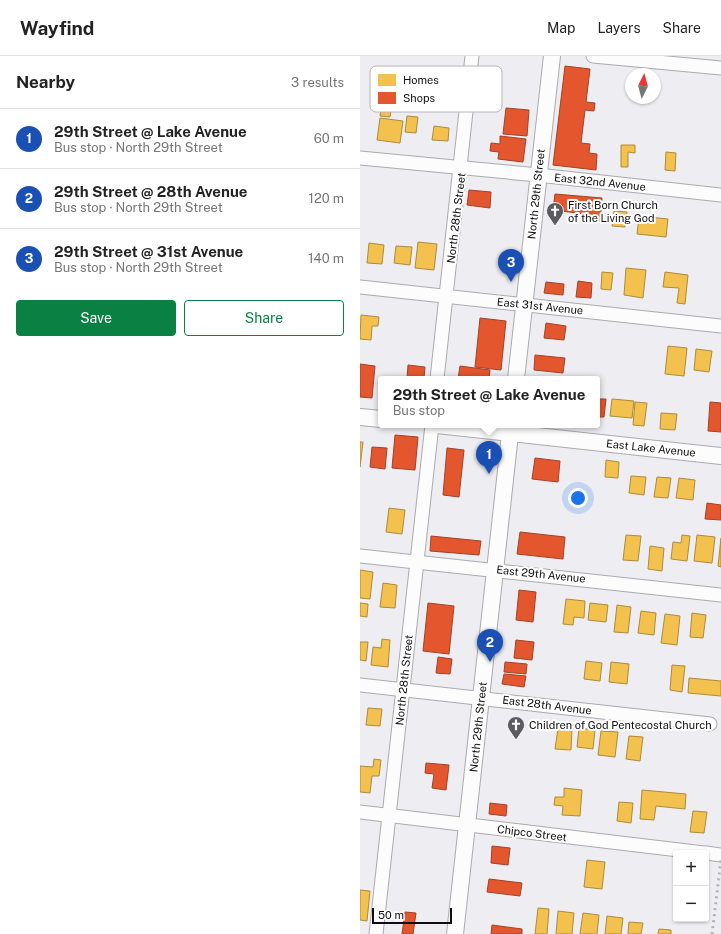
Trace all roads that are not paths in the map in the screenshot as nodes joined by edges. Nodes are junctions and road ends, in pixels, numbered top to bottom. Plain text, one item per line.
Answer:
1 (472, 56) edge
2 (552, 56) edge
3 (593, 56) edge
4 (471, 66) edge
5 (721, 68) edge
6 (467, 112) edge
7 (360, 158) edge
8 (462, 169) junction
9 (538, 175) junction
10 (721, 195) edge
11 (360, 287) edge
12 (447, 296) junction
13 (524, 305) junction
14 (721, 326) edge
15 (438, 376) edge
16 (516, 376) edge
17 (360, 417) edge
18 (378, 419) edge
19 (432, 428) edge
20 (492, 428) edge
21 (511, 429) edge
22 (721, 456) edge
23 (360, 556) edge
24 (416, 561) junction
25 (495, 569) junction
26 (721, 595) edge
27 (360, 685) edge
28 (404, 689) junction
29 (481, 697) junction
30 (710, 724) dead end
31 (360, 812) edge
32 (390, 815) junction
33 (467, 825) junction
34 (680, 850) edge
35 (709, 854) edge
36 (721, 855) edge
37 (376, 934) edge
38 (455, 934) edge

1 - 4 street, North 28th Street
2 - 9 street, North 29th Street
3 - 5 street
6 - 8 street, North 28th Street
7 - 8 street, East 32nd Avenue
8 - 9 street, East 32nd Avenue
8 - 12 street, North 28th Street
9 - 10 street, East 32nd Avenue
9 - 13 street, North 29th Street
11 - 12 street, East 31st Avenue
12 - 13 street, East 31st Avenue
12 - 15 street, North 28th Street
13 - 14 street, East 31st Avenue
13 - 16 street, North 29th Street
17 - 18 street
19 - 24 street, North 28th Street
20 - 21 street, East Lake Avenue
21 - 22 street, East Lake Avenue
21 - 25 street, North 29th Street
23 - 24 street, East 29th Avenue
24 - 25 street, East 29th Avenue
24 - 28 street, North 28th Street
25 - 26 street, East 29th Avenue
25 - 29 street, North 29th Street
27 - 28 street, East 28th Avenue
28 - 29 street, East 28th Avenue
28 - 32 street, North 28th Street
29 - 30 street, East 28th Avenue
29 - 33 street, North 29th Street
31 - 32 street, Chipco Street
32 - 33 street, Chipco Street
32 - 37 street, North 28th Street
33 - 34 street, Chipco Street
33 - 38 street, North 29th Street
35 - 36 street, Chipco Street

